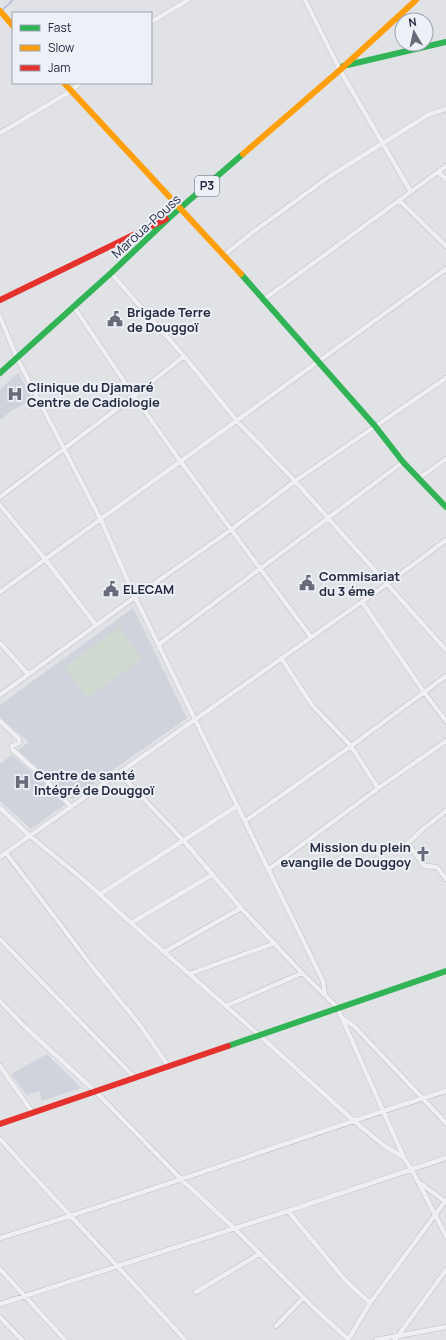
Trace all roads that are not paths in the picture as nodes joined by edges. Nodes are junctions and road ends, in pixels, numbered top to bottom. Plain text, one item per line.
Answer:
1 (188, 0) edge
2 (305, 0) edge
3 (416, 0) edge
4 (0, 11) edge
5 (152, 21) edge
6 (12, 25) edge
7 (446, 42) edge
8 (341, 68) junction
9 (65, 84) edge
10 (79, 84) edge
11 (71, 91) junction
12 (446, 109) edge
13 (0, 133) edge
14 (384, 144) junction
15 (446, 166) edge
16 (438, 172) junction
17 (446, 179) edge
18 (411, 192) junction
19 (400, 200) junction
20 (181, 209) junction
21 (172, 216) junction
22 (446, 246) edge
23 (224, 255) junction
24 (446, 269) edge
25 (111, 273) junction
26 (0, 300) edge
27 (263, 300) junction
28 (74, 307) junction
29 (0, 318) edge
30 (184, 356) junction
31 (17, 358) junction
32 (317, 362) junction
33 (0, 373) edge
34 (446, 378) edge
35 (134, 396) junction
36 (237, 421) junction
37 (375, 426) junction
38 (64, 448) junction
39 (446, 459) edge
40 (181, 462) junction
41 (403, 462) junction
42 (419, 478) junction
43 (295, 481) junction
44 (0, 497) edge
45 (0, 505) edge
46 (446, 507) edge
47 (328, 518) junction
48 (101, 520) junction
49 (232, 529) junction
50 (446, 540) edge
51 (45, 559) junction
52 (260, 568) junction
53 (387, 584) junction
54 (0, 592) edge
55 (134, 597) junction
56 (362, 602) junction
57 (96, 625) junction
58 (311, 637) junction
59 (0, 643) edge
60 (158, 645) junction
61 (446, 650) edge
62 (281, 658) junction
63 (28, 674) junction
64 (446, 676) edge
65 (424, 692) junction
66 (0, 695) edge
67 (195, 720) junction
68 (0, 721) edge
69 (446, 721) edge
70 (446, 741) edge
71 (351, 746) junction
72 (120, 774) junction
73 (378, 788) junction
74 (237, 806) junction
75 (71, 807) junction
76 (0, 808) edge
77 (446, 811) edge
78 (245, 821) junction
79 (30, 836) junction
80 (183, 840) junction
81 (6, 853) junction
82 (0, 857) edge
83 (269, 869) junction
84 (212, 874) junction
85 (446, 879) edge
86 (100, 894) junction
87 (241, 908) junction
88 (131, 923) junction
89 (0, 939) edge
90 (275, 943) junction
91 (164, 952) junction
92 (446, 970) edge
93 (302, 973) junction
94 (189, 974) junction
95 (325, 995) junction
96 (0, 1002) edge
97 (226, 1006) junction
98 (337, 1008) junction
99 (342, 1018) junction
100 (259, 1034) junction
101 (0, 1066) edge
102 (169, 1067) junction
103 (135, 1078) junction
104 (96, 1092) junction
105 (446, 1092) edge
106 (423, 1099) junction
107 (384, 1111) junction
108 (33, 1113) junction
109 (354, 1121) junction
110 (446, 1123) edge
111 (0, 1124) edge
112 (0, 1139) edge
113 (404, 1158) junction
114 (446, 1158) edge
115 (412, 1170) junction
116 (182, 1180) junction
117 (418, 1182) junction
118 (446, 1201) edge
119 (288, 1211) junction
120 (70, 1216) junction
121 (435, 1216) junction
122 (234, 1228) junction
123 (446, 1236) edge
124 (0, 1238) edge
125 (259, 1254) junction
126 (118, 1266) junction
127 (0, 1269) edge
128 (446, 1270) edge
129 (196, 1292) dead end
130 (24, 1295) junction
131 (303, 1298) junction
132 (370, 1303) junction
133 (0, 1304) edge
134 (0, 1317) edge
135 (276, 1326) dead end
136 (446, 1326) edge
137 (396, 1338) edge
138 (22, 1340) edge
139 (65, 1340) edge
140 (185, 1340) edge
141 (348, 1340) edge
142 (376, 1340) edge

1 - 5 street
2 - 8 street
3 - 8 street, Maroua-Pouss / P3
4 - 6 street
7 - 8 street
8 - 14 street
8 - 20 street, Maroua-Pouss / P3
9 - 11 street
10 - 11 street
11 - 13 street
11 - 20 street
12 - 14 street
14 - 18 street
14 - 23 street
15 - 16 street
16 - 17 street
16 - 18 street
18 - 19 street
19 - 22 street
19 - 27 street
20 - 21 street, Maroua-Pouss / P3
20 - 23 street
21 - 25 street, Maroua-Pouss / P3
21 - 26 street
23 - 27 street
24 - 32 street
25 - 28 street, Maroua-Pouss / P3
25 - 30 street
27 - 32 street
28 - 31 street, Maroua-Pouss / P3
28 - 35 street
29 - 31 street
30 - 35 street
30 - 36 street
31 - 33 street, Maroua-Pouss / P3
31 - 38 street
32 - 36 street
32 - 37 street
34 - 37 street
35 - 38 street
35 - 40 street
36 - 40 street
36 - 43 street
37 - 41 street
37 - 43 street
38 - 44 street
38 - 48 street
39 - 42 street
40 - 48 street
40 - 49 street
41 - 42 street
41 - 47 street
42 - 46 street
43 - 47 street
43 - 49 street
45 - 51 street
47 - 52 street
47 - 53 street
48 - 51 street
48 - 55 street
49 - 52 street
49 - 55 street
50 - 53 street
51 - 54 street
51 - 57 street
52 - 58 street
52 - 60 street
53 - 56 street
53 - 61 street
55 - 57 street
55 - 60 street
56 - 58 street
56 - 65 street
57 - 63 street
58 - 62 street
59 - 63 street
60 - 67 street
62 - 67 street
62 - 71 street
63 - 66 street
64 - 65 street
65 - 69 street
65 - 71 street
67 - 72 street
67 - 74 street
68 - 75 street
70 - 73 street
71 - 73 street
71 - 78 street
72 - 75 street
72 - 80 street
73 - 83 street
74 - 78 street
74 - 80 street
75 - 79 street
76 - 79 street
77 - 85 street
78 - 83 street
79 - 81 street
79 - 86 street
80 - 84 street
80 - 86 street
81 - 82 street
81 - 102 street
83 - 95 street
84 - 87 street
84 - 88 street
86 - 88 street
87 - 90 street
87 - 91 street
88 - 91 street
89 - 103 street
90 - 93 street
90 - 94 street
91 - 94 street
92 - 98 street
93 - 95 street
93 - 97 street
94 - 97 street
95 - 98 street
96 - 104 street
97 - 100 street
98 - 99 street
98 - 100 street
99 - 106 street
99 - 107 street
100 - 102 street
100 - 109 street
101 - 108 street
102 - 103 street
103 - 104 street
104 - 108 street
104 - 116 street
105 - 106 street
106 - 107 street
106 - 110 street
107 - 109 street
107 - 113 street
108 - 111 street
109 - 113 street
109 - 116 street
112 - 120 street
113 - 115 street
114 - 115 street
115 - 117 street
115 - 119 street
116 - 120 street
116 - 122 street
117 - 118 street
117 - 121 street
118 - 121 street
119 - 122 street
119 - 132 street
120 - 124 street
120 - 126 street
121 - 123 street
121 - 132 street
122 - 125 street
122 - 126 street
125 - 129 street
125 - 131 street
126 - 130 street
126 - 140 street
127 - 130 street
128 - 137 street
130 - 133 street
130 - 139 street
131 - 135 street
131 - 141 street
132 - 141 street
134 - 138 street
136 - 137 street
137 - 142 street

